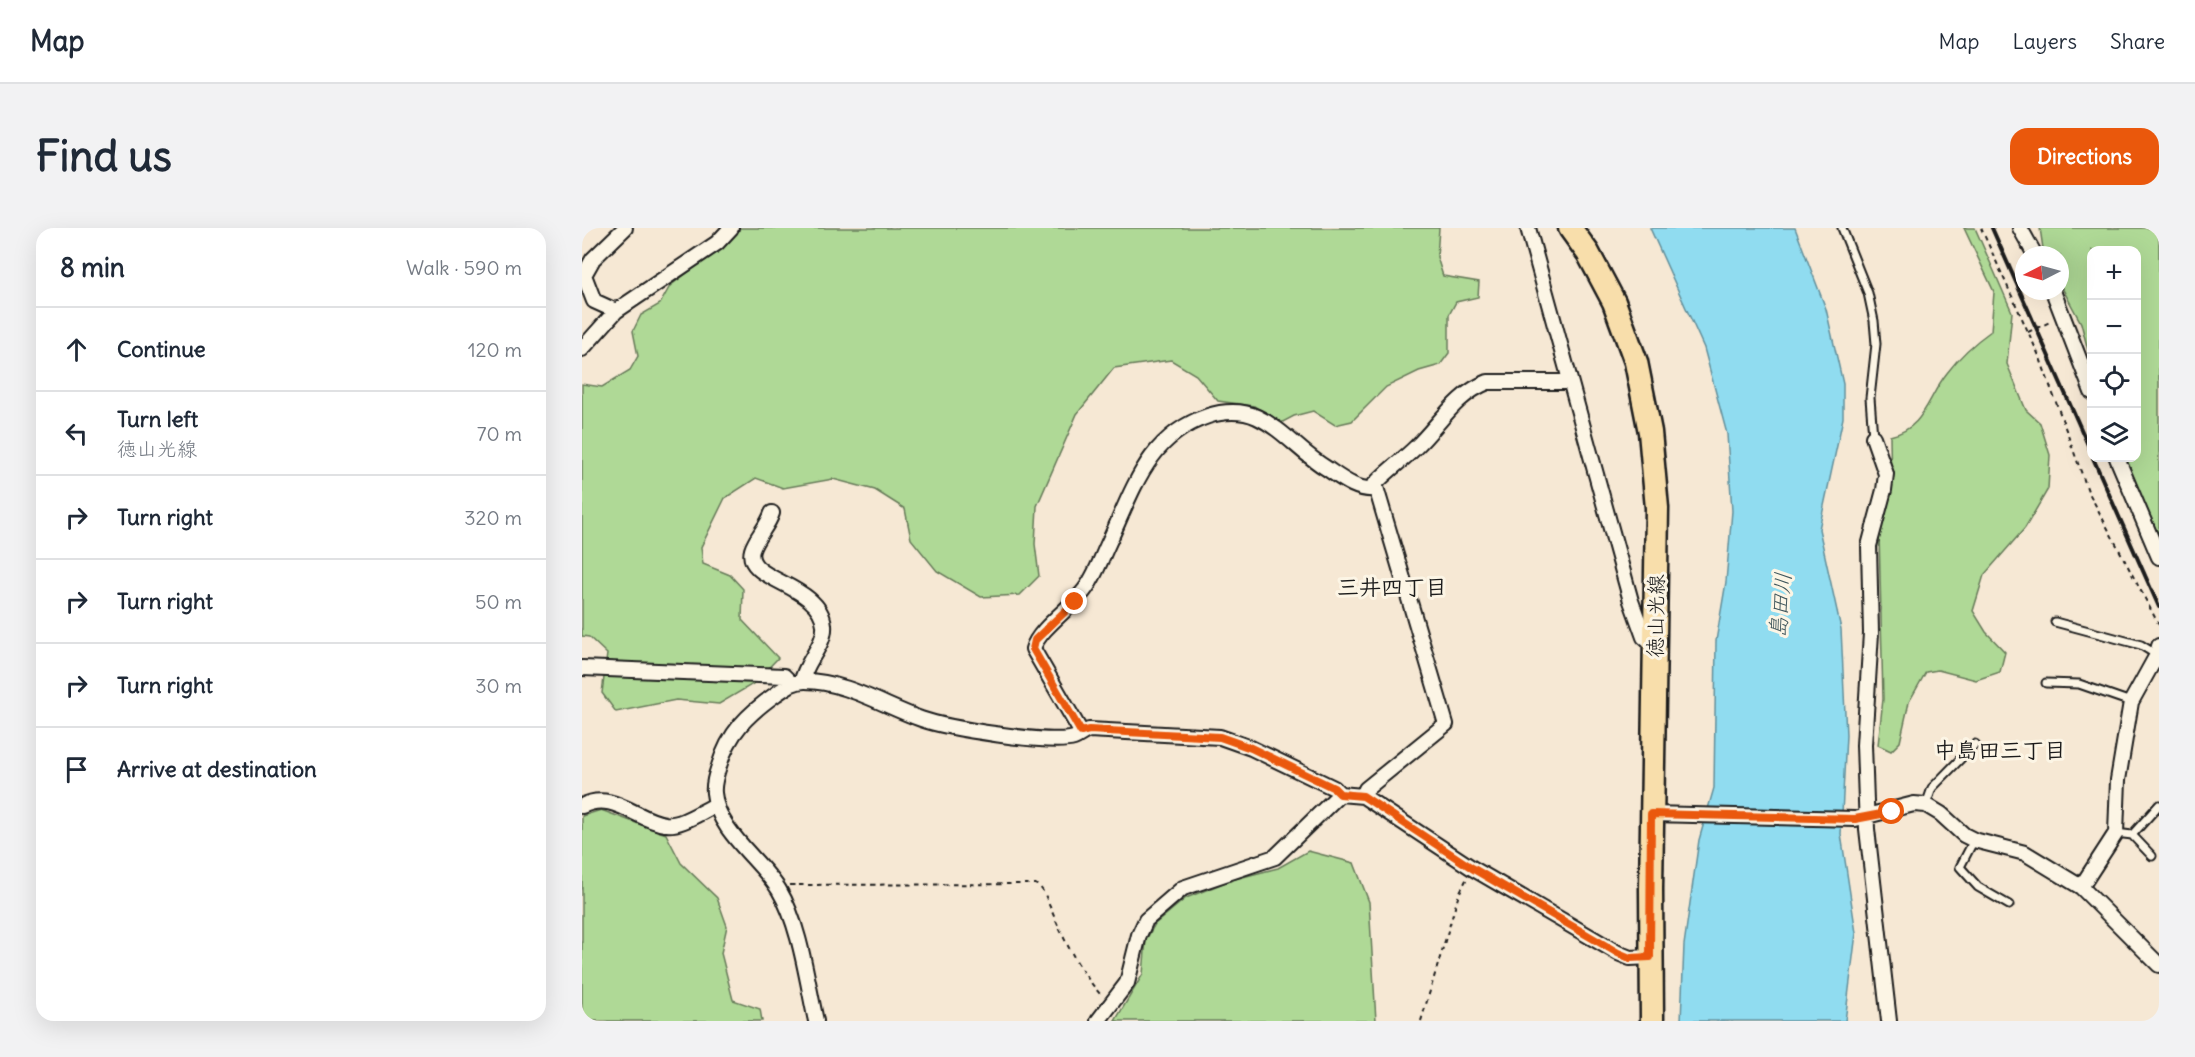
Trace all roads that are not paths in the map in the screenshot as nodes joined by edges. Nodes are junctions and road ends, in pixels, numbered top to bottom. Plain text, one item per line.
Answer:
1 (625, 228) edge
2 (731, 228) edge
3 (1528, 228) edge
4 (1570, 228) edge
5 (1842, 228) edge
6 (2020, 228) edge
7 (2030, 246) edge
8 (2057, 300) edge
9 (616, 311) junction
10 (582, 349) edge
11 (2087, 381) edge
12 (1570, 382) junction
13 (1874, 437) joint
14 (2119, 462) edge
15 (1375, 489) junction
16 (772, 513) dead end
17 (2159, 556) edge
18 (2055, 622) dead end
19 (1656, 647) junction
20 (2158, 650) edge
21 (582, 668) edge
22 (797, 682) junction
23 (2046, 683) dead end
24 (2131, 702) junction
25 (1081, 732) junction
26 (1975, 744) dead end
27 (1340, 794) junction
28 (1363, 796) junction
29 (716, 804) junction
30 (1926, 805) junction
31 (2159, 805) edge
32 (582, 806) edge
33 (1651, 814) junction
34 (1861, 818) junction
35 (2116, 832) junction
36 (2132, 835) junction
37 (1974, 840) junction
38 (2152, 856) dead end
39 (2081, 887) junction
40 (2009, 905) dead end
41 (1650, 957) junction
42 (2159, 965) edge
43 (816, 1021) edge
44 (1098, 1021) edge
45 (1652, 1021) edge
46 (1889, 1021) edge

1 - 9 street
2 - 9 street
3 - 12 street
4 - 19 main road, 徳山光線
5 - 13 lane
6 - 7 street
8 - 11 street
9 - 10 street
12 - 15 street
12 - 19 street
13 - 34 street
14 - 17 street
15 - 25 street
15 - 28 street
16 - 22 street
18 - 20 lane
19 - 33 main road, 徳山光線
20 - 24 street
21 - 22 street
22 - 25 street
22 - 29 street
23 - 24 lane
24 - 35 street
25 - 27 street
26 - 30 lane
27 - 28 street
27 - 44 street
28 - 41 street
29 - 32 street
29 - 43 street
30 - 34 street
30 - 37 street
31 - 36 lane
33 - 34 street
33 - 41 main road, 徳山光線
34 - 46 street
35 - 36 lane
35 - 39 street
36 - 38 lane
37 - 39 street
37 - 40 lane
39 - 42 street
41 - 45 main road, 徳山光線

